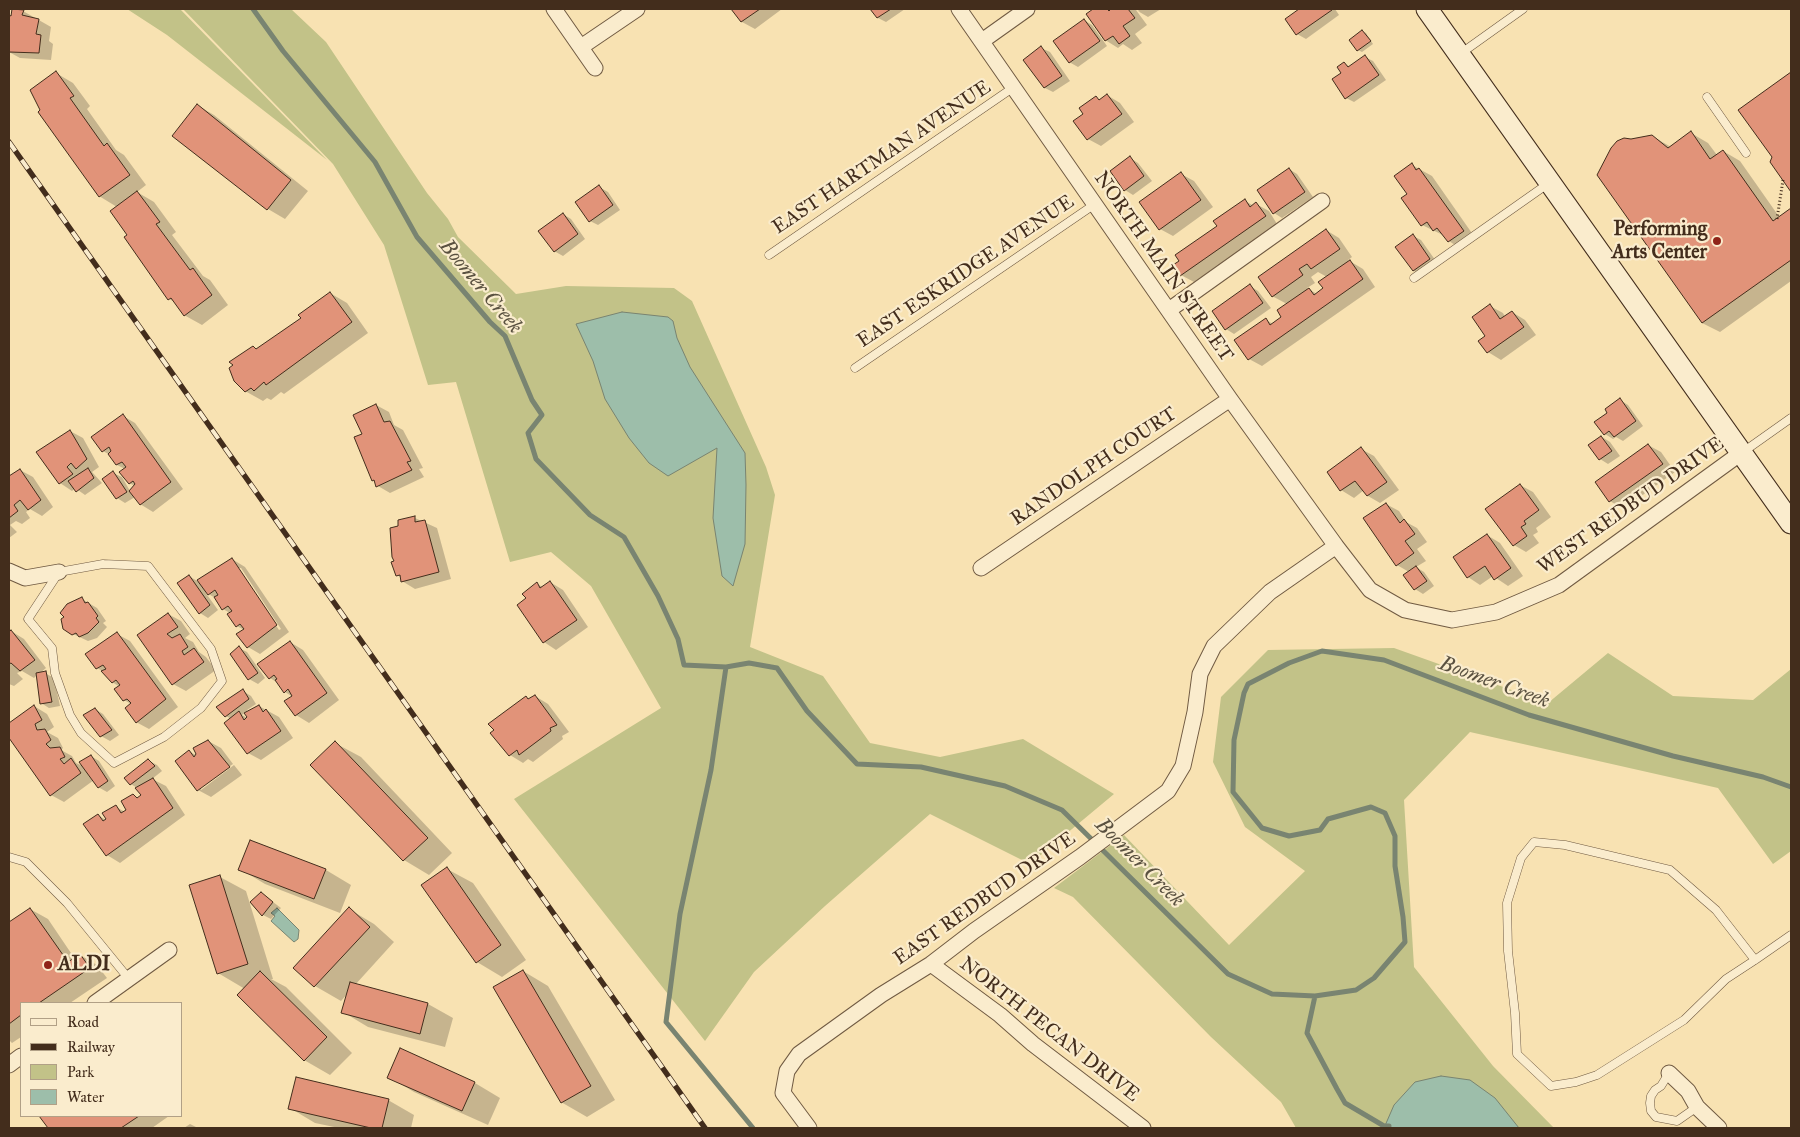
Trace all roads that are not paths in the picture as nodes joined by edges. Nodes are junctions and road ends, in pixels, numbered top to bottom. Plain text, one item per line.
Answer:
1 (554, 9) edge
2 (637, 9) edge
3 (958, 9) edge
4 (1027, 9) edge
5 (1427, 9) edge
6 (1523, 9) edge
7 (982, 41) junction
8 (581, 46) junction
9 (1460, 54) junction
10 (595, 68) dead end
11 (1014, 87) junction
12 (1707, 96) dead end
13 (1746, 153) dead end
14 (1550, 182) junction
15 (1322, 201) dead end
16 (1095, 204) junction
17 (769, 255) dead end
18 (1414, 278) dead end
19 (1169, 310) junction
20 (855, 368) dead end
21 (1230, 399) junction
22 (1791, 418) edge
23 (1741, 453) junction
24 (1791, 523) edge
25 (1336, 546) junction
26 (982, 568) dead end
27 (9, 571) edge
28 (59, 572) junction
29 (9, 856) edge
30 (1791, 934) edge
31 (169, 950) dead end
32 (1754, 960) junction
33 (931, 964) junction
34 (129, 979) junction
35 (96, 1002) edge
36 (20, 1057) edge
37 (9, 1065) edge
38 (1669, 1072) joint
39 (1697, 1108) junction
40 (809, 1128) edge
41 (1143, 1128) edge
42 (1719, 1128) edge

1 - 8 street
2 - 8 street
3 - 7 street, NORTH MAIN STREET
4 - 7 street
5 - 9 street
6 - 9 lane
7 - 11 street, NORTH MAIN STREET
8 - 10 street
9 - 14 street
11 - 16 street, NORTH MAIN STREET
11 - 17 lane, EAST HARTMAN AVENUE
12 - 13 lane
14 - 18 lane
14 - 23 street
15 - 19 street
16 - 19 street, NORTH MAIN STREET
16 - 20 lane, EAST ESKRIDGE AVENUE
19 - 21 street, NORTH MAIN STREET
21 - 25 street, NORTH MAIN STREET
21 - 26 street, RANDOLPH COURT
22 - 23 lane
23 - 24 street
23 - 25 street, WEST REDBUD DRIVE
25 - 33 street, EAST REDBUD DRIVE
27 - 28 street
28 - 28 lane
29 - 34 lane
30 - 32 lane
31 - 34 street
32 - 32 lane
33 - 40 street, EAST REDBUD DRIVE
33 - 41 street, NORTH PECAN DRIVE
34 - 35 street
36 - 37 street
38 - 39 street
38 - 39 lane
39 - 42 street

